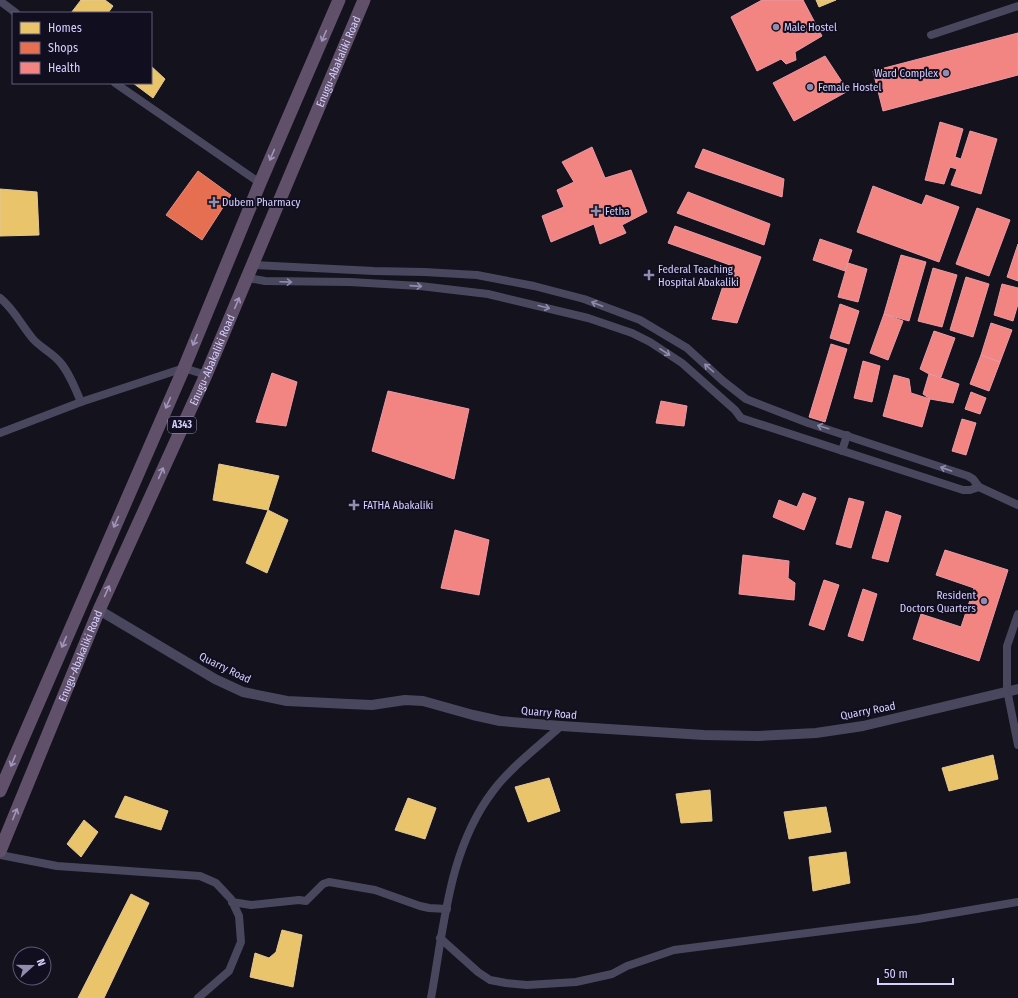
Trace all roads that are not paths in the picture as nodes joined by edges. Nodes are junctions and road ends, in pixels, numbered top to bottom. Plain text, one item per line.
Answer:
1 (339, 0) edge
2 (364, 0) edge
3 (0, 1) edge
4 (1018, 6) edge
5 (15, 12) edge
6 (931, 35) dead end
7 (116, 84) edge
8 (260, 183) junction
9 (253, 265) junction
10 (248, 278) junction
11 (0, 298) edge
12 (184, 368) junction
13 (206, 375) junction
14 (81, 402) junction
15 (0, 433) edge
16 (847, 435) junction
17 (842, 451) junction
18 (921, 460) junction
19 (916, 475) junction
20 (979, 487) junction
21 (1018, 505) edge
22 (99, 610) junction
23 (1018, 614) edge
24 (1018, 689) edge
25 (1007, 690) junction
26 (561, 726) junction
27 (1018, 745) edge
28 (0, 791) edge
29 (0, 850) edge
30 (0, 855) edge
31 (232, 902) junction
32 (1018, 902) edge
33 (447, 909) junction
34 (440, 938) junction
35 (198, 998) edge
36 (431, 998) edge

1 -> 8 highway, A343
2 - 9 highway, Enugu-Abakaliki Road / A343
3 - 5 street
4 - 6 street
7 - 8 street
8 -> 12 highway, A343
9 - 10 highway, Enugu-Abakaliki Road / A343
16 -> 9 street
13 -> 10 highway, Enugu-Abakaliki Road / A343
10 -> 17 street
11 - 14 street
12 - 13 street
12 - 14 street
12 -> 28 highway, Enugu-Abakaliki Road / A343
22 -> 13 highway, Enugu-Abakaliki Road / A343
14 - 15 street
16 - 17 street
16 - 18 street
17 - 19 street
18 - 19 street
20 -> 18 street
19 - 20 street
20 - 21 street
22 - 26 street, Quarry Road
29 -> 22 highway, Enugu-Abakaliki Road / A343
23 - 25 street
24 - 25 street, Quarry Road
25 - 26 street, Quarry Road
25 - 27 street
26 - 33 street
30 - 31 street
31 - 33 street
31 - 35 street
32 - 34 street
33 - 34 street
34 - 36 street

